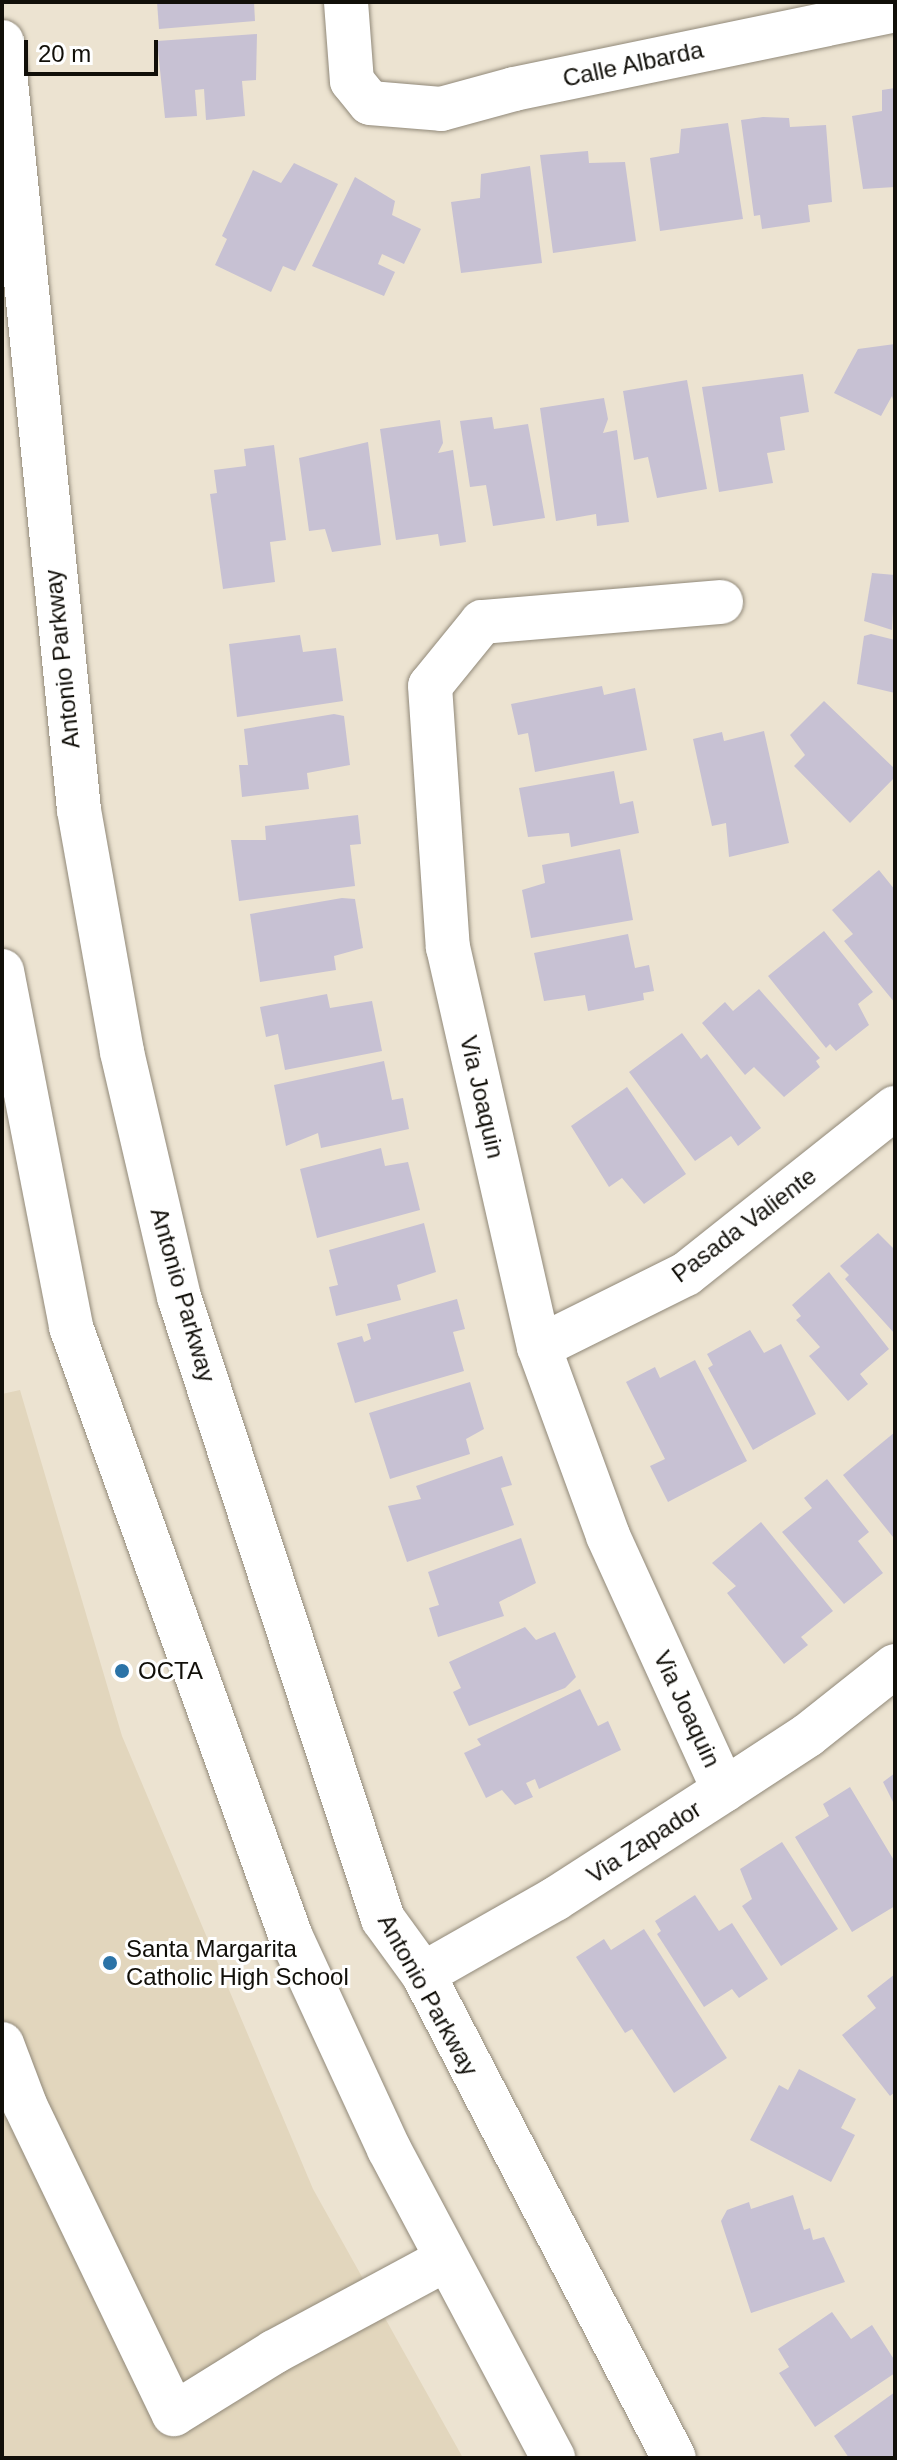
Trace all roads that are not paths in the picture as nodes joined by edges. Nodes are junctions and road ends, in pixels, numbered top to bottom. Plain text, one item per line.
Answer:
1 (346, 2) edge
2 (895, 10) edge
3 (2, 42) edge
4 (721, 602) dead end
5 (2, 971) edge
6 (895, 1108) edge
7 (539, 1347) junction
8 (895, 1666) edge
9 (724, 1790) junction
10 (423, 1974) junction
11 (2, 2044) edge
12 (445, 2260) junction
13 (553, 2458) edge
14 (674, 2458) edge

1 - 2 main road, Calle Albarda
3 - 10 main road, Antonio Parkway
4 - 7 main road, Via Joaquin
5 - 12 main road
6 - 7 main road, Pasada Valiente
7 - 9 main road, Via Joaquin
8 - 9 main road, Via Zapador
9 - 10 main road, Via Zapador
10 - 14 main road, Antonio Parkway
11 - 12 main road
12 - 13 main road

